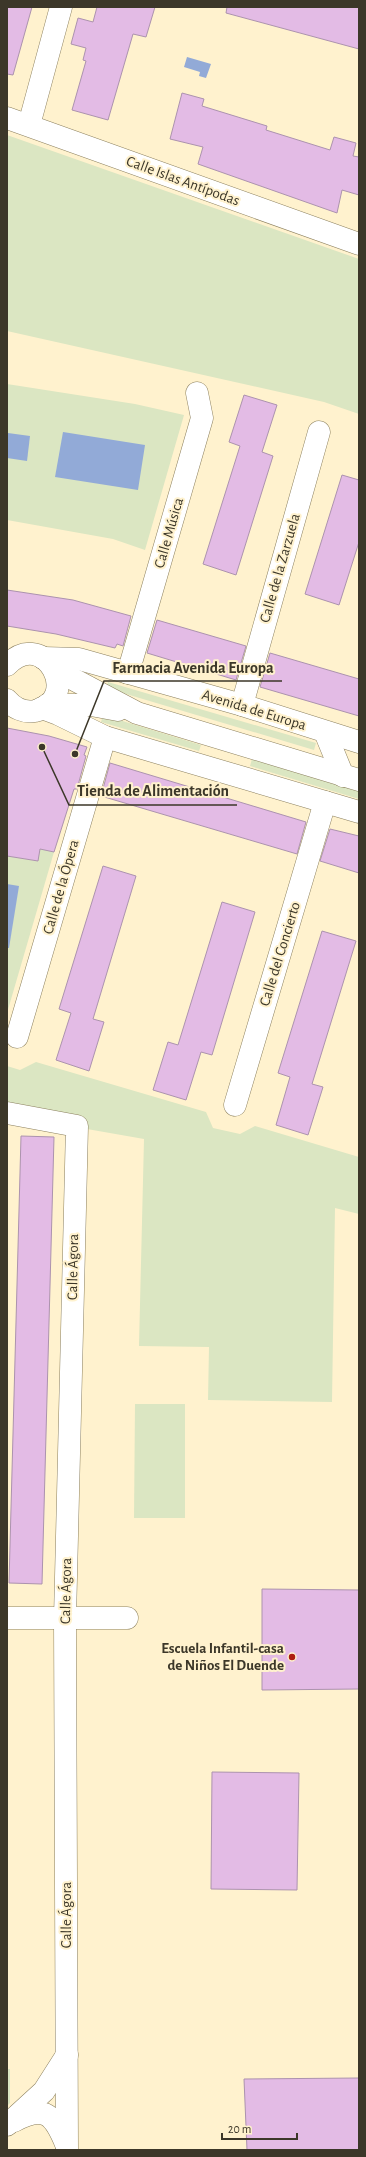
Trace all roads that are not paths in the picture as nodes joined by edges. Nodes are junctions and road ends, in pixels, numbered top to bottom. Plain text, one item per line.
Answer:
1 (61, 7) edge
2 (7, 118) edge
3 (29, 126) junction
4 (359, 244) edge
5 (197, 393) dead end
6 (319, 432) dead end
7 (22, 660) edge
8 (128, 673) junction
9 (8, 703) edge
10 (242, 705) junction
11 (44, 706) junction
12 (137, 713) junction
13 (325, 732) junction
14 (105, 737) junction
15 (359, 742) edge
16 (246, 747) junction
17 (208, 766) junction
18 (351, 778) edge
19 (325, 802) junction
20 (359, 812) edge
21 (17, 1037) dead end
22 (235, 1105) dead end
23 (7, 1113) edge
24 (7, 1618) edge
25 (65, 1618) junction
26 (127, 1618) dead end
27 (67, 2055) junction
28 (7, 2125) edge
29 (67, 2148) edge

1 - 3 street
2 - 3 street, Calle Islas Antípodas
3 - 4 street, Calle Islas Antípodas
5 - 8 street, Calle Música
6 - 10 street, Calle de la Zarzuela
7 - 8 street, Avenida de Europa
7 - 11 street
7 - 12 street, Avenida de Europa
8 - 10 street, Avenida de Europa
9 - 11 street, Avenida de Europa
10 - 13 street, Avenida de Europa
11 - 12 street, Avenida de Europa
11 - 14 street
12 - 16 street, Avenida de Europa
13 - 15 street, Avenida de Europa
13 - 18 street, Avenida de Europa
14 - 17 street
14 - 21 street, Calle de la Ópera
16 - 17 street
16 - 18 street, Avenida de Europa
17 - 19 street
19 - 20 street
19 - 22 street, Calle del Concierto
23 - 25 street, Calle Ágora
24 - 25 street
25 - 26 street
25 - 27 street, Calle Ágora
27 - 28 street, Calle Ágora
27 - 29 street, Calle Ágora
28 - 29 street, Calle Ágora

